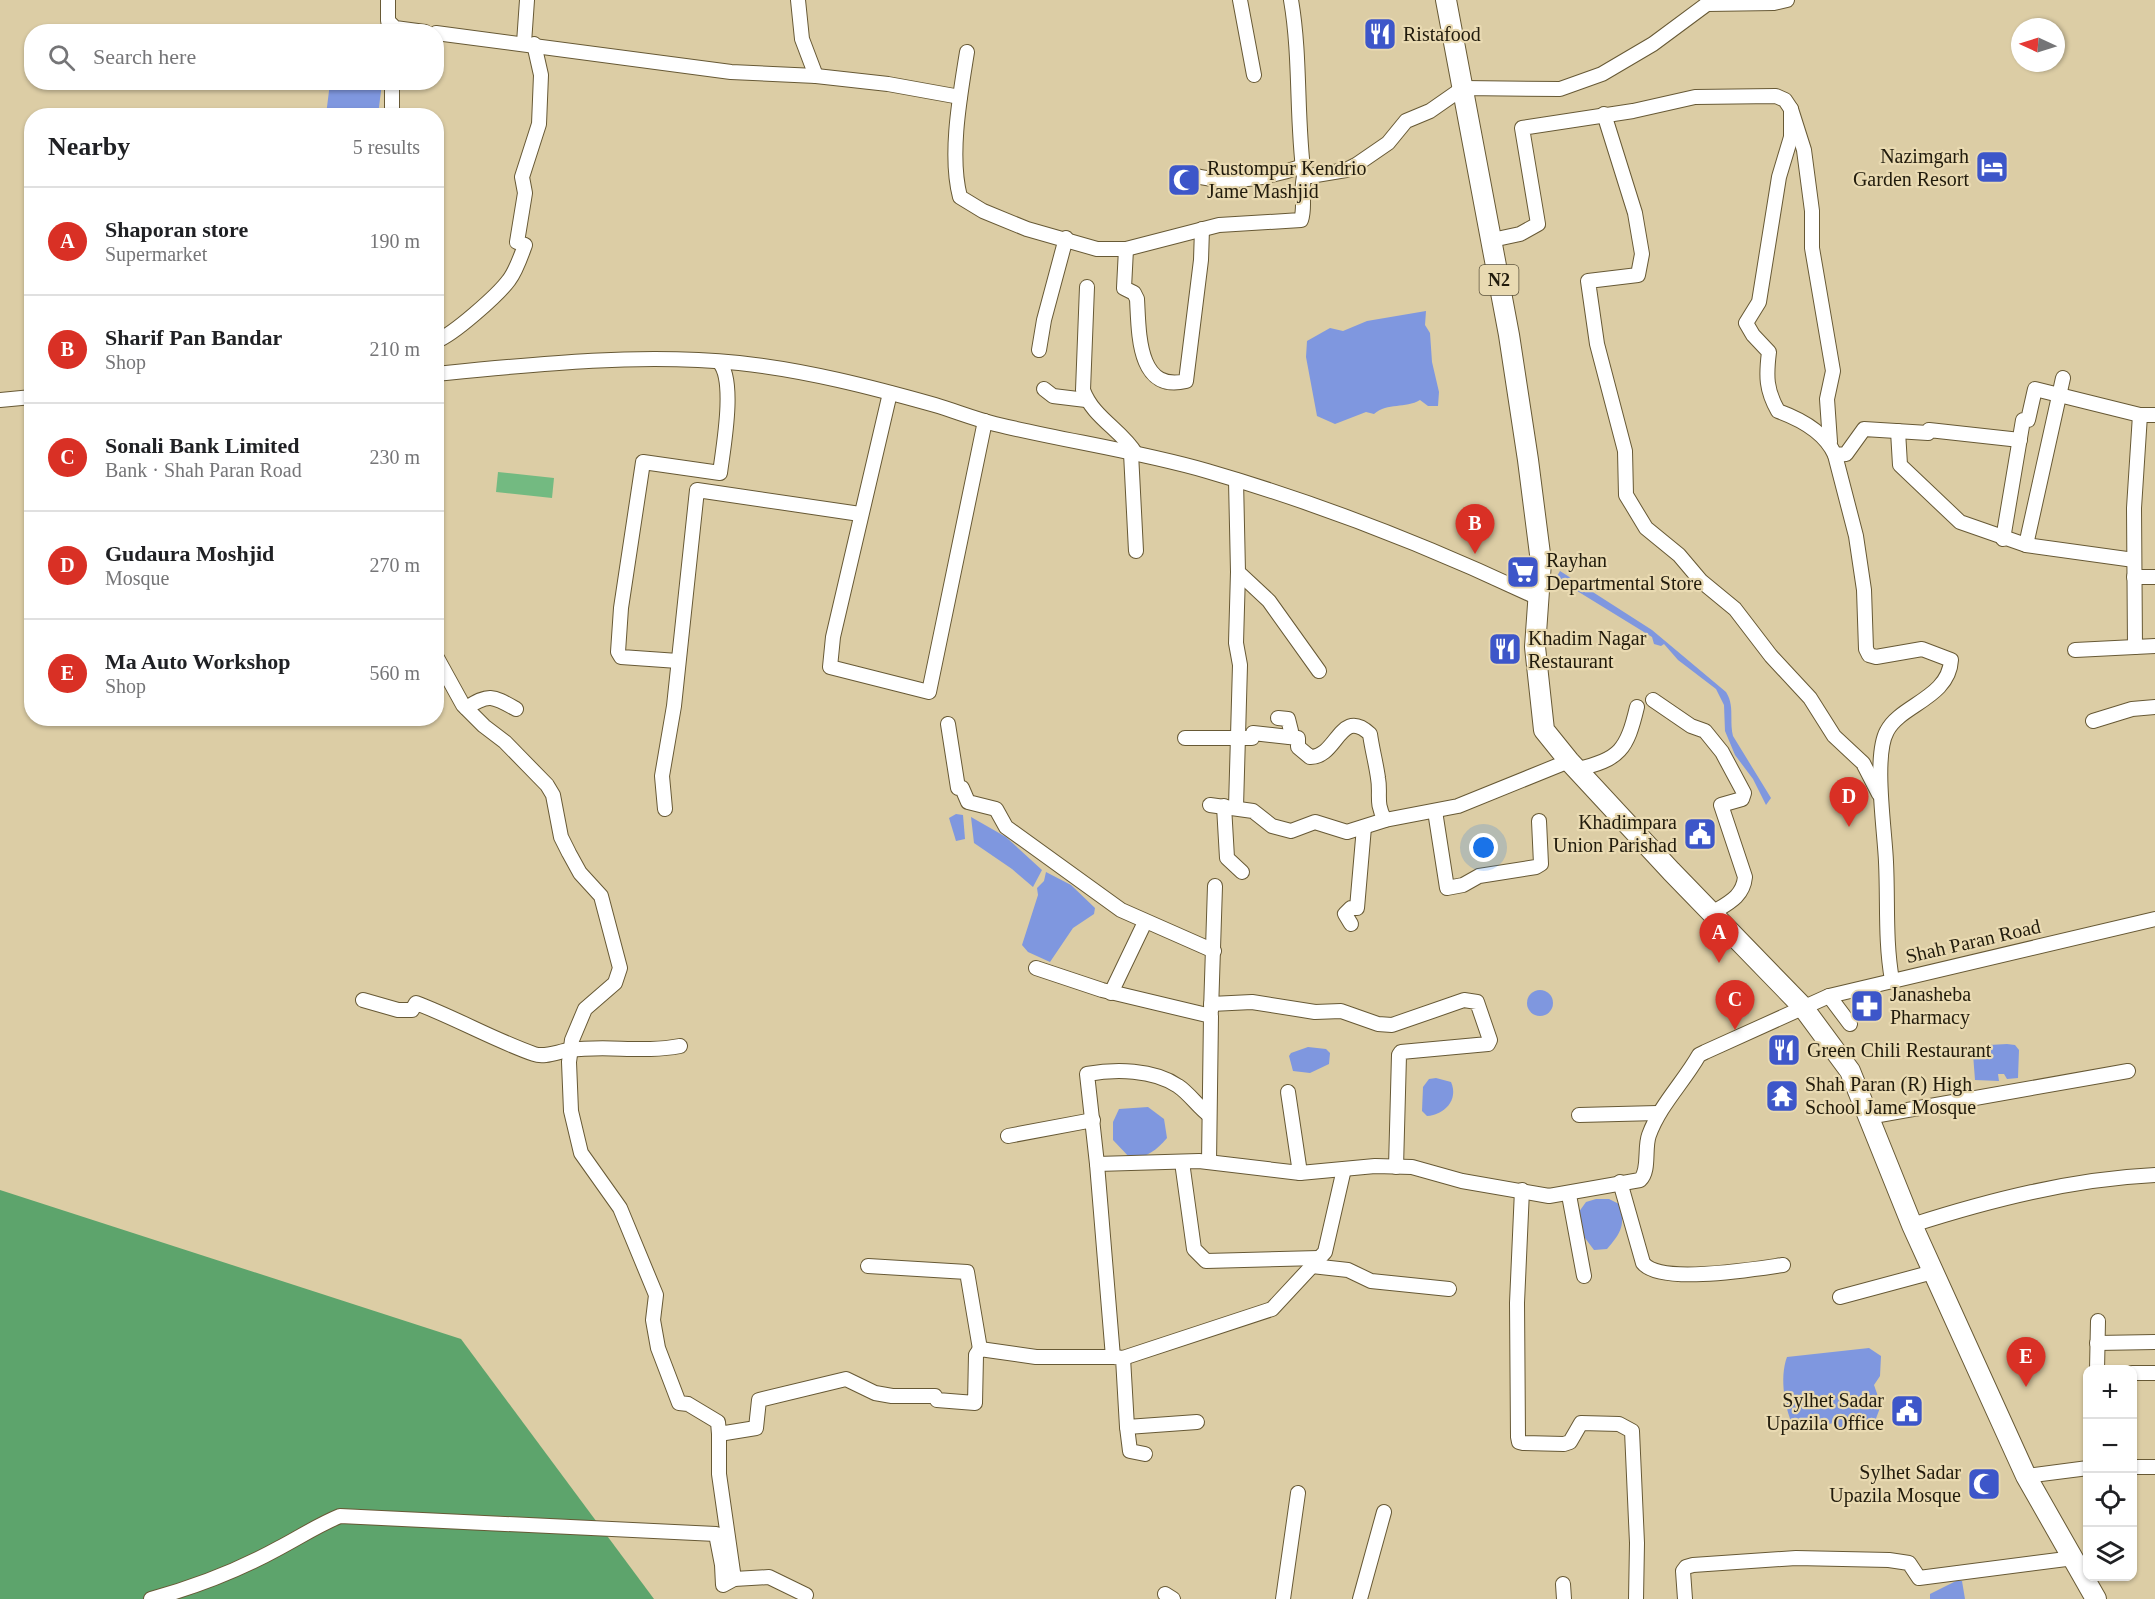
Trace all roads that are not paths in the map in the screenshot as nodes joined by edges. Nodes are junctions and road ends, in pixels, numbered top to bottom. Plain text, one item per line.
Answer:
1 (388, 0) edge
2 (527, 0) edge
3 (798, 0) edge
4 (1240, 0) edge
5 (1291, 0) edge
6 (1446, 0) edge
7 (1787, 0) edge
8 (390, 24) edge
9 (444, 34) edge
10 (529, 43) junction
11 (967, 52) dead end
12 (1254, 75) dead end
13 (816, 76) junction
14 (1463, 88) junction
15 (392, 90) edge
16 (960, 97) junction
17 (392, 108) edge
18 (1791, 109) junction
19 (1604, 114) junction
20 (1304, 172) junction
21 (1192, 175) dead end
22 (1202, 230) junction
23 (1066, 238) junction
24 (1492, 240) junction
25 (1126, 249) junction
26 (1087, 286) dead end
27 (444, 335) edge
28 (1039, 350) dead end
29 (720, 362) junction
30 (444, 373) edge
31 (2063, 378) dead end
32 (1044, 389) dead end
33 (890, 393) junction
34 (2058, 393) junction
35 (24, 398) edge
36 (0, 400) edge
37 (1086, 400) junction
38 (2140, 415) junction
39 (2155, 415) edge
40 (985, 421) junction
41 (1898, 432) junction
42 (2020, 440) junction
43 (1832, 449) junction
44 (1133, 454) junction
45 (1236, 480) junction
46 (860, 514) junction
47 (2003, 539) junction
48 (2026, 545) junction
49 (1136, 551) dead end
50 (2134, 560) junction
51 (1238, 572) junction
52 (2134, 577) junction
53 (2155, 577) edge
54 (1538, 592) junction
55 (2155, 646) edge
56 (2135, 647) junction
57 (2075, 650) dead end
58 (678, 661) junction
59 (444, 670) edge
60 (1319, 670) dead end
61 (1653, 700) dead end
62 (1637, 707) dead end
63 (2155, 707) edge
64 (466, 708) junction
65 (516, 709) dead end
66 (1278, 718) dead end
67 (2092, 721) dead end
68 (948, 724) dead end
69 (1290, 736) junction
70 (1238, 737) junction
71 (1185, 738) dead end
72 (1573, 765) junction
73 (1881, 799) junction
74 (1223, 806) junction
75 (665, 809) dead end
76 (1435, 811) junction
77 (1385, 820) junction
78 (1539, 822) dead end
79 (1364, 827) junction
80 (1242, 873) dead end
81 (1215, 886) dead end
82 (1712, 914) junction
83 (2155, 919) edge
84 (1145, 922) junction
85 (1351, 924) dead end
86 (1214, 951) junction
87 (1036, 968) dead end
88 (1892, 981) junction
89 (1111, 993) junction
90 (1829, 996) junction
91 (363, 1000) dead end
92 (1802, 1006) junction
93 (1211, 1010) junction
94 (1850, 1024) dead end
95 (680, 1046) dead end
96 (570, 1049) junction
97 (2128, 1071) dead end
98 (1288, 1092) dead end
99 (1658, 1113) junction
100 (1209, 1115) junction
101 (1579, 1115) dead end
102 (1868, 1117) junction
103 (1093, 1120) junction
104 (1008, 1136) dead end
105 (1182, 1162) junction
106 (1209, 1162) junction
107 (1097, 1164) junction
108 (1396, 1167) junction
109 (1344, 1169) junction
110 (1300, 1173) junction
111 (2155, 1174) edge
112 (1620, 1182) junction
113 (1522, 1190) junction
114 (1569, 1195) junction
115 (1911, 1225) junction
116 (1316, 1262) junction
117 (1782, 1265) dead end
118 (868, 1266) dead end
119 (1933, 1272) junction
120 (1584, 1276) dead end
121 (1449, 1289) dead end
122 (1840, 1297) dead end
123 (2098, 1321) dead end
124 (2155, 1342) edge
125 (2097, 1343) junction
126 (980, 1349) junction
127 (1118, 1358) junction
128 (2097, 1365) edge
129 (2137, 1373) edge
130 (2155, 1373) edge
131 (1197, 1422) dead end
132 (1127, 1427) junction
133 (719, 1434) junction
134 (1145, 1454) dead end
135 (2137, 1467) edge
136 (2155, 1467) edge
137 (2083, 1469) edge
138 (2026, 1476) junction
139 (1298, 1493) dead end
140 (1384, 1512) dead end
141 (2074, 1558) junction
142 (734, 1579) junction
143 (1563, 1584) dead end
144 (806, 1595) dead end
145 (151, 1599) edge
146 (1283, 1599) edge
147 (1360, 1599) edge
148 (1564, 1599) edge
149 (1636, 1599) edge
150 (1685, 1599) edge
151 (2096, 1599) edge

1 - 8 street
2 - 10 street
3 - 13 street
4 - 12 street
5 - 20 street
6 - 14 highway, N2
7 - 14 street
9 - 10 street
10 - 13 street
10 - 27 street
11 - 16 street
13 - 16 street
14 - 20 street
14 - 24 highway, N2
15 - 17 street
16 - 23 street
18 - 19 street
18 - 43 street
18 - 43 street
19 - 24 street
19 - 73 street
20 - 21 street
20 - 22 street
22 - 25 street
22 - 25 street
23 - 25 street
23 - 28 street
24 - 54 highway, N2
26 - 37 street
29 - 30 street
29 - 33 street
29 - 58 street
31 - 34 street
32 - 37 street
33 - 40 street
33 - 46 street
34 - 38 street
34 - 42 street
34 - 48 street
35 - 36 street
37 - 44 street
38 - 39 street
38 - 50 street
40 - 44 street
40 - 46 street
41 - 42 street
41 - 43 street
41 - 47 street
42 - 47 street
43 - 73 street
44 - 45 street
44 - 49 street
45 - 51 street
45 - 54 street
46 - 58 street
47 - 48 street
48 - 50 street
50 - 52 street
51 - 60 street
51 - 70 street
52 - 53 street
52 - 56 street
54 - 72 highway, N2
55 - 56 street
56 - 57 street
58 - 75 street
59 - 64 street
61 - 82 street
62 - 72 street
63 - 67 street
64 - 65 street
64 - 96 street
66 - 69 street
68 - 84 street
69 - 70 street
69 - 77 street
70 - 71 street
70 - 74 street
72 - 76 street
72 - 82 highway, N2
73 - 88 street
74 - 79 street
74 - 80 street
76 - 77 street
76 - 78 street
77 - 79 street
79 - 85 street
81 - 86 street
82 - 92 highway, N2
83 - 88 street, Shah Paran Road
84 - 86 street
84 - 89 street
86 - 93 street
87 - 89 street
88 - 90 street, Shah Paran Road
89 - 93 street
90 - 92 street, Shah Paran Road
90 - 94 street
91 - 96 street
92 - 99 street, Shah Paran Road
92 - 102 highway, N2
93 - 100 street
93 - 108 street
95 - 96 street
96 - 133 street
97 - 102 street
98 - 110 street
99 - 101 street
99 - 112 street, Shah Paran Road
100 - 103 street
100 - 106 street
102 - 115 highway, N2
103 - 104 street
103 - 107 street
105 - 106 street
105 - 107 street
105 - 116 street
106 - 110 street
107 - 127 street
108 - 109 street
108 - 113 street
109 - 110 street
109 - 116 street
111 - 115 street
112 - 114 street
112 - 117 street
113 - 114 street
113 - 149 street
114 - 120 street
115 - 119 highway, N2
116 - 121 street
116 - 127 street
118 - 126 street
119 - 122 street
119 - 138 highway, N2
123 - 125 street
124 - 125 street
125 - 128 street
126 - 127 street
126 - 133 street
127 - 132 street
129 - 130 street
131 - 132 street
132 - 134 street
133 - 142 street
135 - 136 street
137 - 138 street
138 - 141 highway, N2
139 - 146 street
140 - 147 street
141 - 150 street
141 - 151 highway, N2
142 - 144 street
142 - 145 street
143 - 148 street

